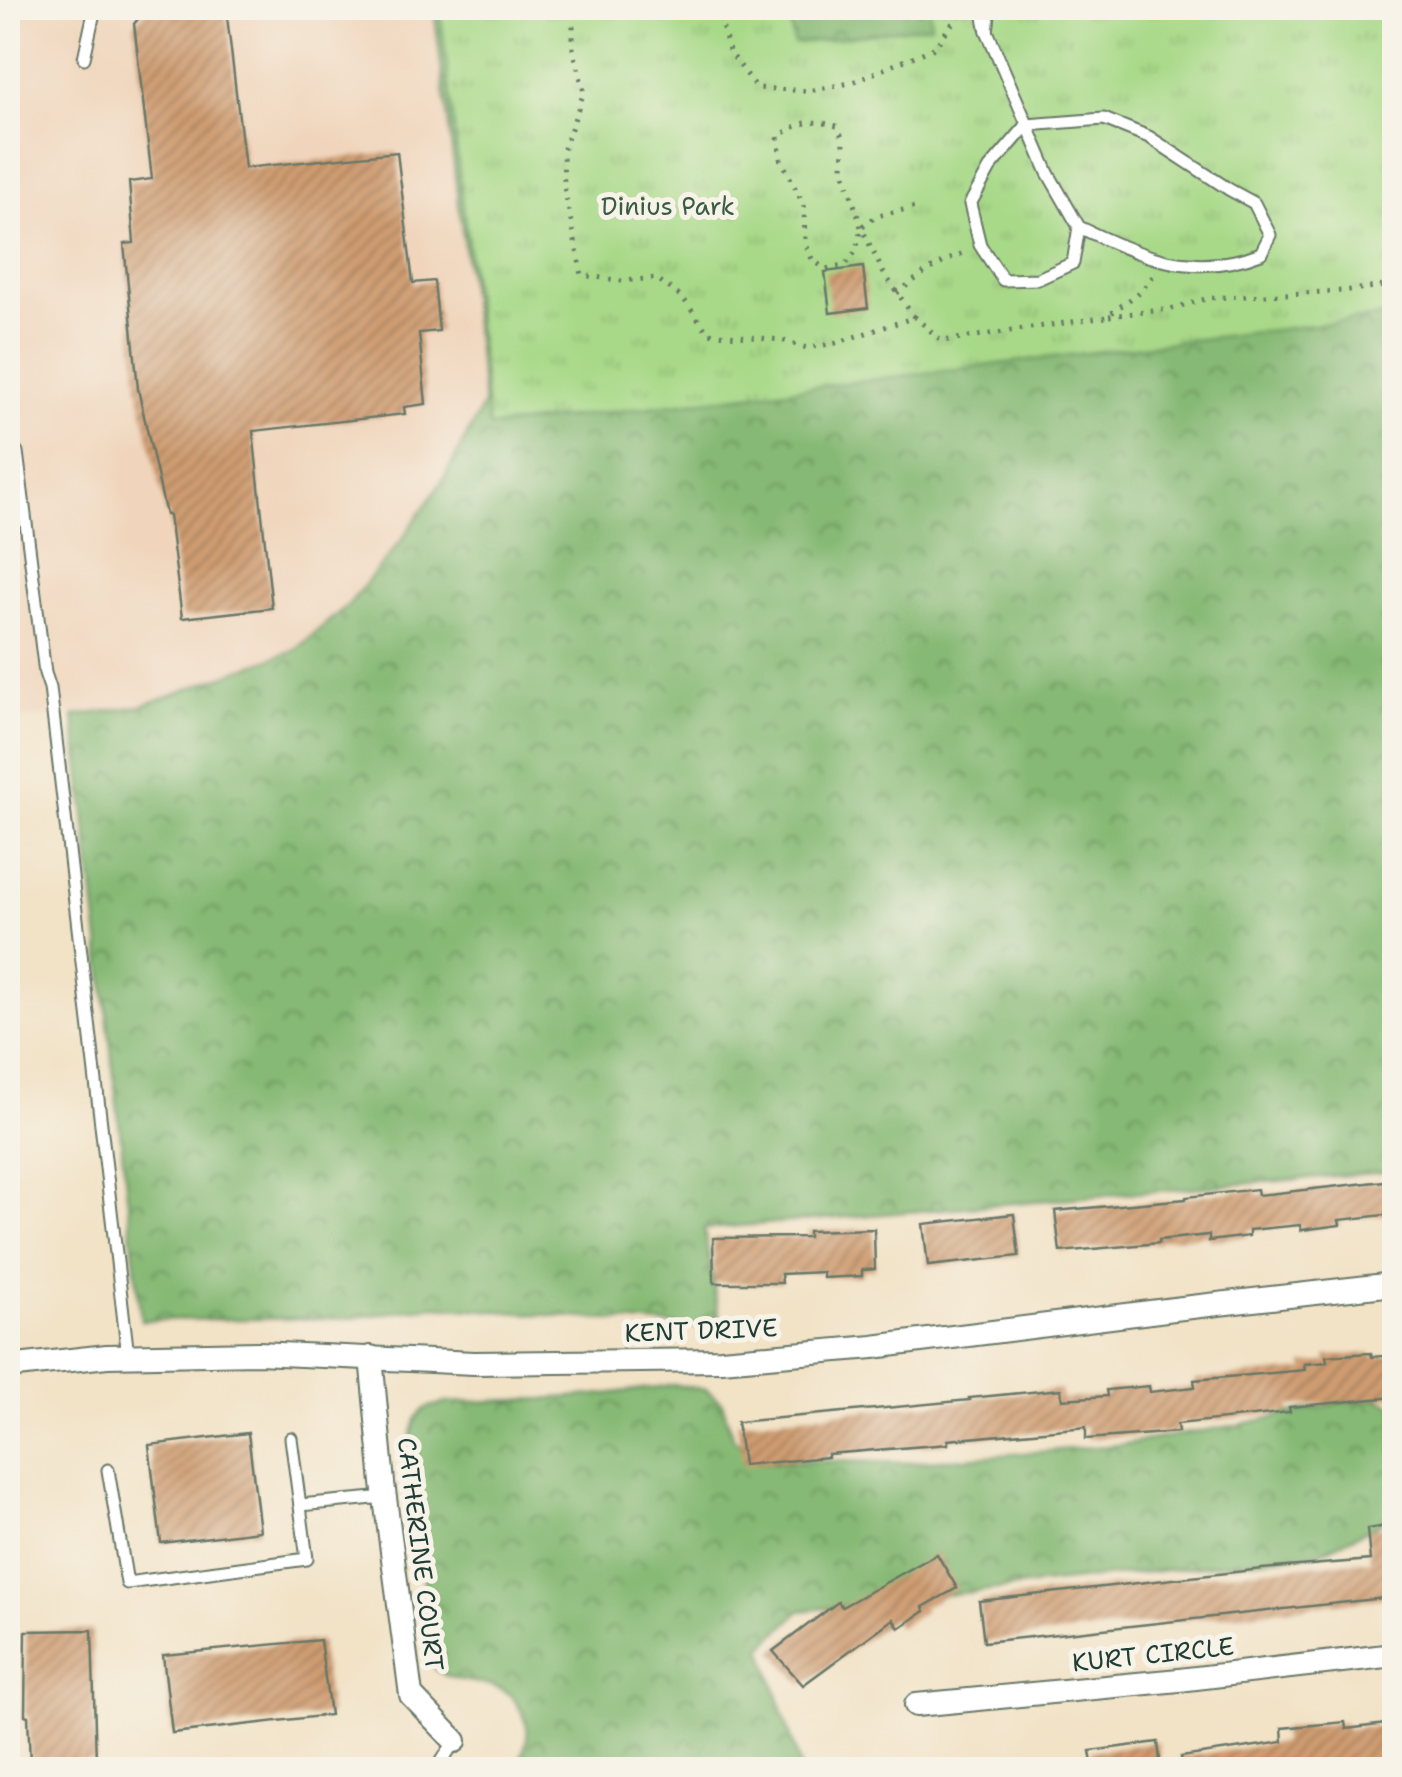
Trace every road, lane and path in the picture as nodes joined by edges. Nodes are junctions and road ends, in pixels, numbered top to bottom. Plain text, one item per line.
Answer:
1 (95, 8) edge
2 (579, 8) edge
3 (717, 8) edge
4 (964, 8) edge
5 (982, 8) edge
6 (990, 8) edge
7 (988, 31) junction
8 (84, 58) dead end
9 (1027, 124) junction
10 (916, 207) dead end
11 (861, 227) junction
12 (1079, 227) junction
13 (980, 245) junction
14 (1165, 260) junction
15 (1394, 284) edge
16 (897, 293) junction
17 (914, 317) junction
18 (1106, 317) junction
19 (8, 453) edge
20 (1394, 1284) edge
21 (128, 1356) junction
22 (372, 1357) junction
23 (8, 1367) edge
24 (291, 1438) dead end
25 (108, 1470) dead end
26 (385, 1497) junction
27 (300, 1505) junction
28 (1394, 1655) edge
29 (916, 1706) dead end
30 (455, 1741) joint
31 (436, 1770) edge

1 - 8 lane
2 - 17 path
3 - 4 path
5 - 7 lane
6 - 7 lane
7 - 9 lane
9 - 12 lane
9 - 13 lane
9 - 14 lane
10 - 11 path
11 - 11 path
11 - 16 path
12 - 13 lane
12 - 14 lane
13 - 16 path
14 - 18 path
15 - 18 path
16 - 17 path
17 - 18 path
19 - 21 lane
20 - 22 street, KENT DRIVE
21 - 22 street, KENT DRIVE
21 - 23 street, KENT DRIVE
22 - 26 street, CATHERINE COURT
24 - 27 lane
25 - 27 lane
26 - 27 lane
26 - 30 street, CATHERINE COURT
28 - 29 street, KURT CIRCLE
30 - 31 lane

